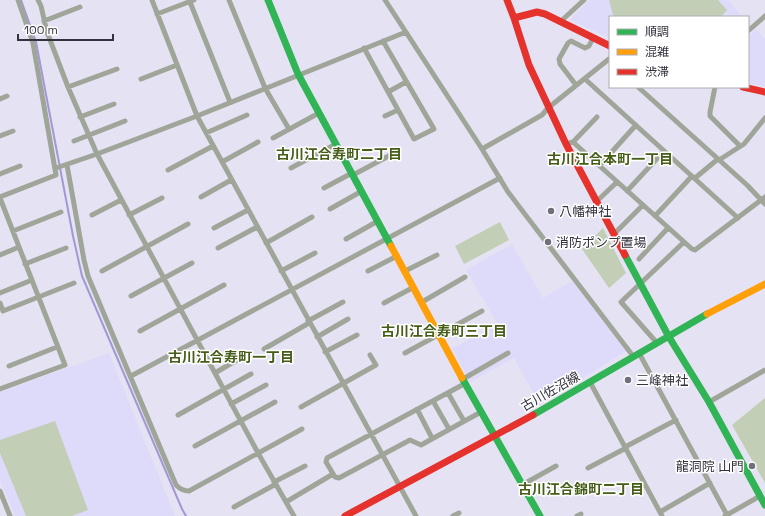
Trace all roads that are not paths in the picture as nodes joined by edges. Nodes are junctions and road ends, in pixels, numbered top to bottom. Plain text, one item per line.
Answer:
1 (18, 0) edge
2 (38, 0) edge
3 (152, 0) edge
4 (229, 0) edge
5 (268, 0) edge
6 (385, 0) edge
7 (507, 0) edge
8 (584, 0) edge
9 (192, 1) edge
10 (80, 7) dead end
11 (157, 14) junction
12 (765, 16) edge
13 (514, 18) junction
14 (44, 21) junction
15 (560, 22) junction
16 (749, 30) edge
17 (406, 32) junction
18 (593, 38) junction
19 (383, 41) junction
20 (609, 46) edge
21 (364, 48) junction
22 (609, 60) edge
23 (177, 65) junction
24 (117, 69) dead end
25 (298, 74) junction
26 (585, 78) junction
27 (141, 79) dead end
28 (406, 82) junction
29 (576, 85) junction
30 (68, 88) junction
31 (265, 88) junction
32 (639, 88) edge
33 (715, 88) edge
34 (747, 88) edge
35 (388, 92) junction
36 (765, 92) edge
37 (7, 96) dead end
38 (0, 99) edge
39 (230, 102) junction
40 (114, 104) dead end
41 (548, 108) junction
42 (398, 110) junction
43 (319, 113) junction
44 (247, 115) dead end
45 (80, 116) junction
46 (197, 116) junction
47 (385, 116) dead end
48 (597, 116) dead end
49 (765, 118) edge
50 (125, 121) dead end
51 (636, 125) junction
52 (289, 129) junction
53 (13, 131) dead end
54 (206, 132) junction
55 (0, 136) edge
56 (88, 136) junction
57 (273, 138) dead end
58 (74, 142) dead end
59 (258, 142) dead end
60 (570, 143) junction
61 (336, 144) junction
62 (213, 146) junction
63 (740, 146) junction
64 (482, 149) junction
65 (398, 151) dead end
66 (664, 151) junction
67 (97, 154) junction
68 (718, 160) junction
69 (222, 162) junction
70 (66, 165) junction
71 (600, 165) junction
72 (20, 166) dead end
73 (56, 168) junction
74 (291, 168) dead end
75 (168, 170) dead end
76 (0, 174) edge
77 (352, 174) junction
78 (693, 177) junction
79 (500, 178) junction
80 (232, 180) junction
81 (617, 182) junction
82 (324, 188) dead end
83 (627, 191) junction
84 (362, 192) junction
85 (0, 197) edge
86 (201, 197) dead end
87 (162, 198) dead end
88 (121, 200) junction
89 (764, 200) edge
90 (596, 202) junction
91 (643, 205) junction
92 (330, 209) dead end
93 (248, 210) junction
94 (61, 212) dead end
95 (92, 215) dead end
96 (130, 215) junction
97 (655, 216) junction
98 (312, 218) dead end
99 (738, 218) junction
100 (378, 221) junction
101 (188, 224) dead end
102 (257, 227) junction
103 (214, 228) dead end
104 (668, 228) junction
105 (13, 231) junction
106 (614, 234) junction
107 (346, 239) dead end
108 (388, 239) junction
109 (684, 242) junction
110 (266, 243) junction
111 (19, 247) junction
112 (146, 247) junction
113 (66, 248) dead end
114 (218, 248) dead end
115 (315, 253) dead end
116 (0, 255) edge
117 (437, 255) dead end
118 (397, 256) junction
119 (639, 259) dead end
120 (192, 262) dead end
121 (26, 264) junction
122 (102, 271) dead end
123 (281, 271) junction
124 (405, 271) junction
125 (368, 272) dead end
126 (466, 277) dead end
127 (163, 278) junction
128 (32, 280) junction
129 (74, 283) dead end
130 (640, 283) junction
131 (765, 284) edge
132 (224, 285) dead end
133 (414, 287) junction
134 (292, 291) junction
135 (0, 293) edge
136 (131, 296) dead end
137 (38, 297) junction
138 (342, 302) dead end
139 (422, 302) junction
140 (0, 303) edge
141 (384, 303) dead end
142 (180, 309) junction
143 (482, 310) dead end
144 (348, 319) dead end
145 (309, 322) junction
146 (140, 331) dead end
147 (439, 334) junction
148 (357, 335) dead end
149 (669, 336) junction
150 (317, 337) junction
151 (197, 341) junction
152 (657, 343) junction
153 (57, 347) junction
154 (264, 349) dead end
155 (325, 352) junction
156 (405, 353) dead end
157 (248, 354) dead end
158 (508, 354) dead end
159 (370, 355) dead end
160 (636, 355) junction
161 (9, 366) dead end
162 (765, 370) edge
163 (215, 373) junction
164 (251, 374) dead end
165 (131, 376) junction
166 (465, 381) junction
167 (590, 382) junction
168 (342, 383) junction
169 (266, 385) dead end
170 (0, 389) edge
171 (224, 389) junction
172 (448, 392) junction
173 (433, 401) junction
174 (275, 402) dead end
175 (709, 402) junction
176 (232, 404) junction
177 (301, 407) dead end
178 (417, 410) junction
179 (481, 412) junction
180 (178, 415) dead end
181 (676, 420) junction
182 (241, 421) junction
183 (464, 421) junction
184 (302, 429) dead end
185 (449, 429) junction
186 (371, 435) junction
187 (494, 436) junction
188 (432, 438) junction
189 (195, 446) dead end
190 (626, 447) junction
191 (258, 453) junction
192 (382, 455) junction
193 (305, 466) dead end
194 (556, 466) dead end
195 (588, 468) dead end
196 (333, 474) junction
197 (275, 483) junction
198 (710, 483) junction
199 (400, 485) junction
200 (522, 485) junction
201 (0, 491) edge
202 (760, 496) junction
203 (286, 502) junction
204 (765, 505) edge
205 (234, 507) dead end
206 (661, 514) edge
207 (726, 515) edge
208 (10, 516) edge
209 (294, 516) edge
210 (345, 516) edge
211 (416, 516) edge
212 (540, 516) edge

1 - 73 street
2 - 14 street
3 - 11 street
4 - 31 street
5 - 25 street
6 - 17 street
7 - 13 street
8 - 15 street
9 - 11 street
9 - 39 street
10 - 14 street
11 - 23 street
12 - 16 street
13 - 15 street
13 - 41 street
14 - 30 street
15 - 18 street
17 - 19 street
17 - 64 street
18 - 20 street
18 - 29 street
19 - 21 street
19 - 28 street
21 - 25 street
21 - 35 street
22 - 26 street
23 - 27 street
23 - 46 street
24 - 30 street
25 - 31 street
25 - 43 street
26 - 29 street
26 - 51 street
28 - 35 street
28 - 42 street
29 - 41 street
30 - 45 street
31 - 39 street
31 - 52 street
32 - 68 street
33 - 63 street
34 - 36 street
35 - 42 street
37 - 38 street
39 - 46 street
40 - 45 street
41 - 60 street
41 - 64 street
42 - 47 street
43 - 52 street
43 - 61 street
44 - 54 street
45 - 56 street
46 - 54 street
46 - 67 street
48 - 60 street
49 - 63 street
50 - 56 street
51 - 66 street
51 - 71 street
52 - 57 street
53 - 55 street
54 - 62 street
56 - 58 street
56 - 67 street
59 - 69 street
60 - 71 street
60 - 90 street
61 - 74 street
61 - 77 street
62 - 69 street
62 - 75 street
63 - 68 street
64 - 79 street
65 - 77 street
66 - 78 street
66 - 83 street
67 - 70 street
67 - 88 street
68 - 78 street
68 - 89 street
69 - 80 street
70 - 73 street
70 - 165 street
71 - 81 street
72 - 76 street
73 - 85 street
77 - 82 street
77 - 84 street
78 - 97 street
78 - 99 street
79 - 108 street
79 - 160 street
80 - 86 street
80 - 93 street
81 - 83 street
81 - 90 street
83 - 91 street
84 - 92 street
84 - 100 street
85 - 105 street
87 - 96 street
88 - 95 street
88 - 96 street
89 - 99 street
90 - 106 street
91 - 97 street
91 - 106 street
93 - 102 street
93 - 103 street
94 - 105 street
96 - 112 street
97 - 104 street
98 - 110 street
99 - 109 street
100 - 107 street
100 - 108 street
101 - 112 street
102 - 110 street
102 - 114 street
104 - 109 street
104 - 119 street
105 - 111 street
106 - 130 street
108 - 118 street
108 - 134 street
109 - 130 street
110 - 123 street
111 - 116 street
111 - 121 street
112 - 122 street
112 - 127 street
113 - 121 street
115 - 123 street
117 - 124 street
118 - 124 street
118 - 125 street
120 - 127 street
121 - 128 street
123 - 134 street
124 - 133 street
126 - 139 street
127 - 136 street
127 - 142 street
128 - 135 street
128 - 137 street
129 - 137 street
130 - 149 street
130 - 152 street
131 - 149 street, 古川佐沼線
132 - 142 street
133 - 139 street
133 - 141 street
134 - 145 street
134 - 151 street
137 - 140 street
137 - 153 street
138 - 145 street
139 - 147 street
142 - 146 street
142 - 151 street
143 - 147 street
144 - 150 street
145 - 150 street
145 - 154 street
147 - 156 street
147 - 166 street
148 - 155 street
149 - 152 street, 古川佐沼線
149 - 175 street
150 - 155 street
151 - 163 street
151 - 165 street
152 - 160 street, 古川佐沼線
153 - 161 street
153 - 170 street
155 - 168 street
157 - 163 street
158 - 166 street
159 - 168 street
160 - 167 street, 古川佐沼線
160 - 181 street
162 - 175 street
163 - 171 street
164 - 171 street
165 - 191 street
166 - 172 street
166 - 179 street
167 - 187 street, 古川佐沼線
167 - 190 street
168 - 177 street
168 - 186 street
169 - 176 street
171 - 176 street
171 - 180 street
172 - 173 street
172 - 183 street
173 - 178 street
173 - 185 street
174 - 182 street
175 - 202 street
176 - 182 street
178 - 186 street
178 - 188 street
179 - 183 street
179 - 187 street
181 - 190 street
181 - 198 street
182 - 189 street
182 - 191 street
183 - 185 street
184 - 191 street
185 - 188 street
186 - 192 street
186 - 196 street
187 - 199 street, 古川佐沼線
187 - 200 street
188 - 192 street
190 - 195 street
190 - 206 street
191 - 197 street
192 - 196 street
192 - 199 street
193 - 197 street
194 - 200 street
196 - 203 street
197 - 203 street
197 - 205 street
198 - 206 street
198 - 207 street
199 - 210 street, 古川佐沼線
199 - 211 street
200 - 212 street
201 - 208 street
202 - 204 street
202 - 207 street
203 - 209 street

